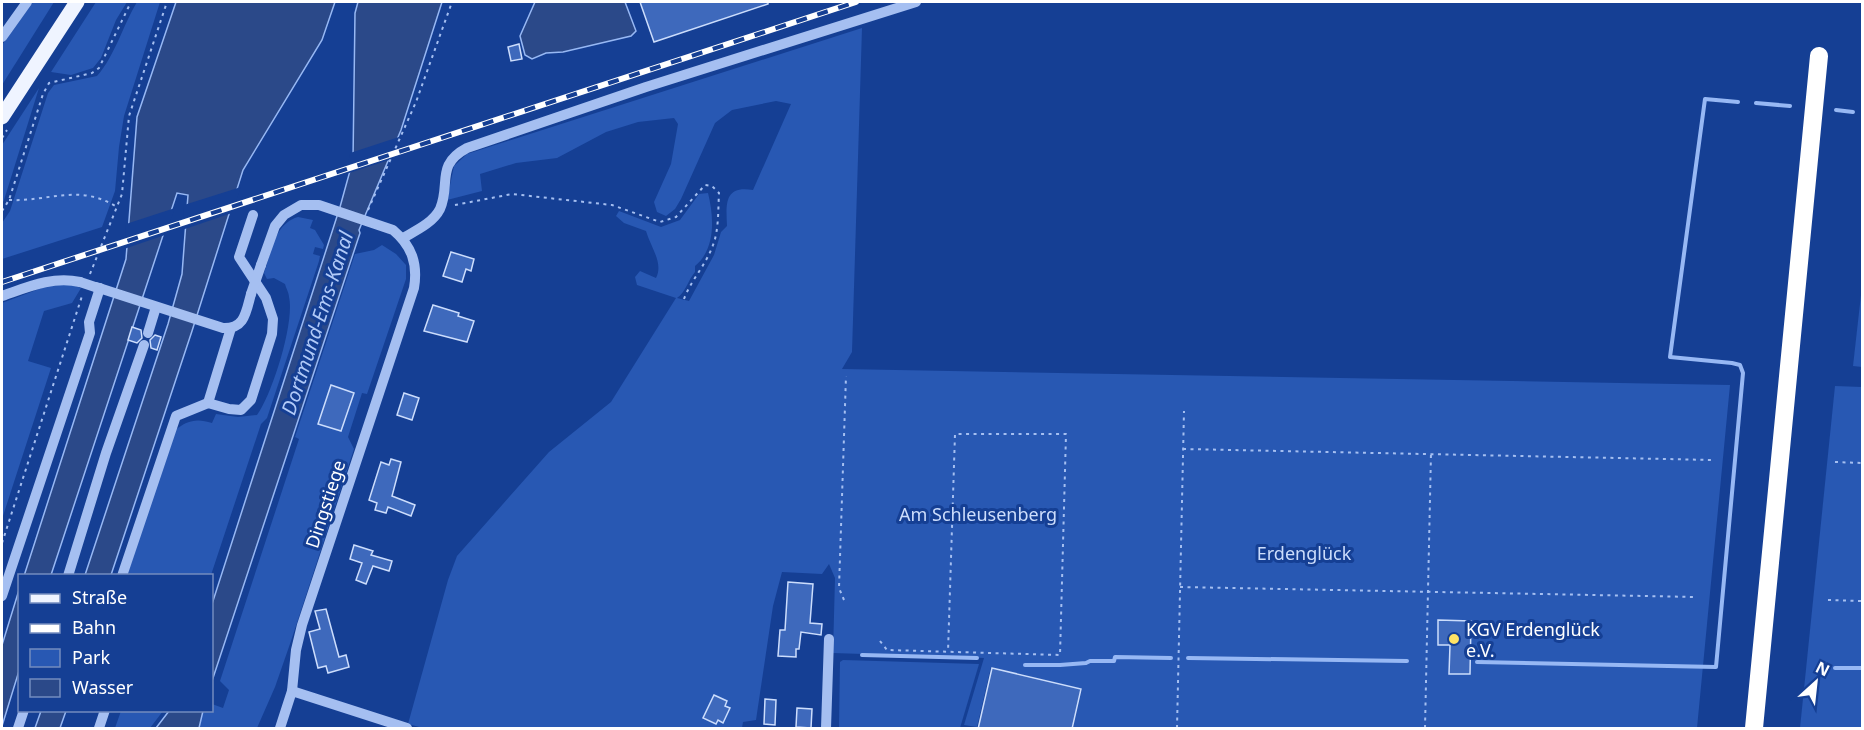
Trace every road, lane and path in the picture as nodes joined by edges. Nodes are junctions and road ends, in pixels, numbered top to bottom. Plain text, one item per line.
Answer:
1 (27, 2) edge
2 (77, 2) edge
3 (131, 2) edge
4 (167, 2) edge
5 (452, 2) edge
6 (916, 2) edge
7 (2, 37) edge
8 (1819, 56) dead end
9 (2, 117) edge
10 (9, 200) junction
11 (117, 207) junction
12 (440, 208) junction
13 (2, 211) edge
14 (253, 215) dead end
15 (365, 216) junction
16 (403, 238) junction
17 (90, 285) junction
18 (2, 296) edge
19 (684, 299) dead end
20 (156, 307) junction
21 (231, 328) junction
22 (148, 333) dead end
23 (144, 345) dead end
24 (846, 376) dead end
25 (208, 402) junction
26 (1184, 411) dead end
27 (1183, 449) junction
28 (1431, 453) junction
29 (1713, 459) dead end
30 (1835, 462) dead end
31 (1863, 463) edge
32 (2, 543) edge
33 (69, 574) edge
34 (123, 574) edge
35 (1180, 587) junction
36 (1428, 592) junction
37 (2, 596) edge
38 (1696, 597) dead end
39 (844, 600) dead end
40 (1828, 600) dead end
41 (1863, 601) edge
42 (829, 639) dead end
43 (880, 641) dead end
44 (948, 652) junction
45 (292, 691) junction
46 (24, 712) edge
47 (105, 712) edge
48 (18, 729) edge
49 (99, 729) edge
50 (280, 729) edge
51 (407, 729) edge
52 (826, 729) edge
53 (1177, 729) edge
54 (1425, 729) edge
55 (1754, 729) edge

1 - 7 street
2 - 9 main road
3 - 10 path
4 - 11 path
5 - 15 path
6 - 12 street
8 - 55 highway
10 - 11 path
10 - 13 path
11 - 17 path
12 - 16 street
12 - 19 path
14 - 25 street
15 - 16 street
15 - 21 street, bridge
16 - 45 street, Dingstiege
17 - 18 street
17 - 20 street
17 - 32 path
17 - 37 street
20 - 21 street
20 - 22 street
21 - 25 street
23 - 33 street
24 - 39 path
25 - 34 street
26 - 27 path
27 - 28 path
27 - 35 path
28 - 29 path
28 - 36 path
30 - 31 path
35 - 36 path
35 - 53 path
36 - 38 path
36 - 54 path
40 - 41 path
42 - 52 street
43 - 44 path
44 - 44 path
45 - 50 street, Dingstiege
45 - 51 street
46 - 48 street
47 - 49 street

